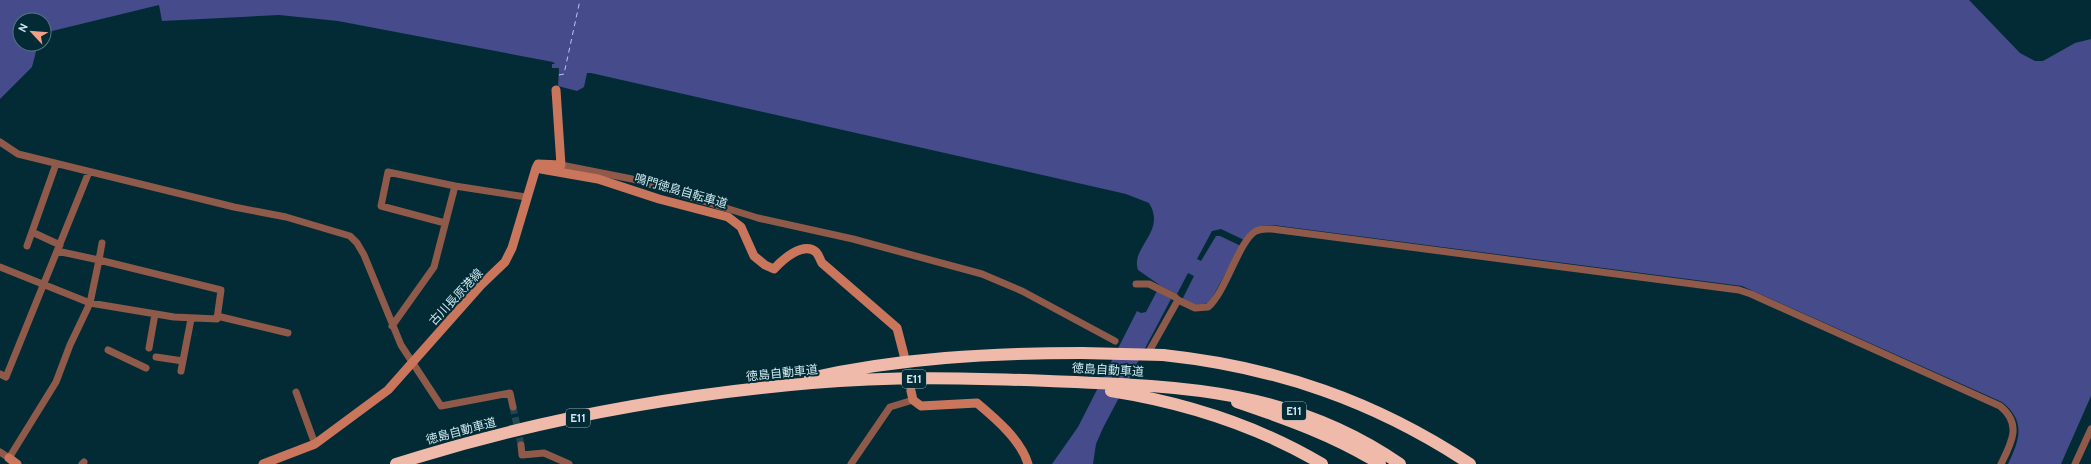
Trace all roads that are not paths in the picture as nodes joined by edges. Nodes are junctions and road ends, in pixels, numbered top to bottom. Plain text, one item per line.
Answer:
1 (556, 90) dead end
2 (0, 142) edge
3 (56, 164) junction
4 (561, 165) junction
5 (536, 168) junction
6 (90, 172) junction
7 (455, 186) junction
8 (526, 197) junction
9 (444, 223) junction
10 (32, 232) junction
11 (102, 243) dead end
12 (27, 246) dead end
13 (59, 248) junction
14 (99, 260) junction
15 (0, 267) edge
16 (44, 284) junction
17 (1136, 284) dead end
18 (1176, 299) junction
19 (90, 303) junction
20 (155, 314) junction
21 (217, 316) junction
22 (190, 319) junction
23 (392, 326) junction
24 (288, 333) dead end
25 (1115, 341) dead end
26 (149, 348) dead end
27 (108, 350) dead end
28 (904, 355) tunnel mouth
29 (156, 357) dead end
30 (1146, 357) dead end
31 (183, 360) junction
32 (412, 363) junction
33 (146, 368) dead end
34 (181, 371) dead end
35 (0, 374) edge
36 (1067, 382) junction
37 (762, 388) junction
38 (1178, 388) junction
39 (911, 391) tunnel mouth
40 (296, 392) dead end
41 (913, 400) junction
42 (513, 407) tunnel mouth
43 (2091, 429) edge
44 (314, 444) junction
45 (521, 445) tunnel mouth
46 (0, 452) edge
47 (4, 459) edge
48 (17, 464) edge
49 (263, 464) edge
50 (396, 464) edge
51 (569, 464) edge
52 (851, 464) edge
53 (1028, 464) edge
54 (1322, 464) edge
55 (1380, 464) edge
56 (1400, 464) edge
57 (1470, 464) edge
58 (2001, 464) edge
59 (2076, 464) edge

1 - 4 main road
2 - 3 street
3 - 6 street
3 - 10 street
4 - 5 main road
4 - 25 street
5 - 8 main road, 古川長原港線
5 - 28 main road, 鳴門徳島自転車道
6 - 13 street
6 - 23 street
7 - 8 street
7 - 9 street
7 - 9 street
8 - 32 main road, 古川長原港線
9 - 23 street
10 - 12 street
10 - 13 street
11 - 14 street
13 - 14 street
13 - 16 street
14 - 19 street
14 - 21 street
15 - 16 street
16 - 19 street
16 - 35 street
17 - 18 street
18 - 30 street
18 - 58 street
19 - 20 street
19 - 47 street
20 - 22 street
20 - 26 street
21 - 22 street
21 - 24 street
22 - 31 street
23 - 32 street
27 - 33 street
29 - 31 street
31 - 34 street
32 - 42 street
32 - 44 main road, 古川長原港線
36 - 37 highway, 徳島自動車道 / E11
36 - 38 highway, 徳島自動車道 / E11
36 - 54 highway
37 - 50 highway, 徳島自動車道 / E11
37 - 57 highway, bridge
38 - 55 highway, 徳島自動車道 / E11
38 - 56 highway, 徳島自動車道 / E11
39 - 41 main road
40 - 44 street
41 - 52 street
41 - 53 main road
43 - 59 street
44 - 49 main road, 古川長原港線
45 - 51 street
46 - 47 street
47 - 48 main road

